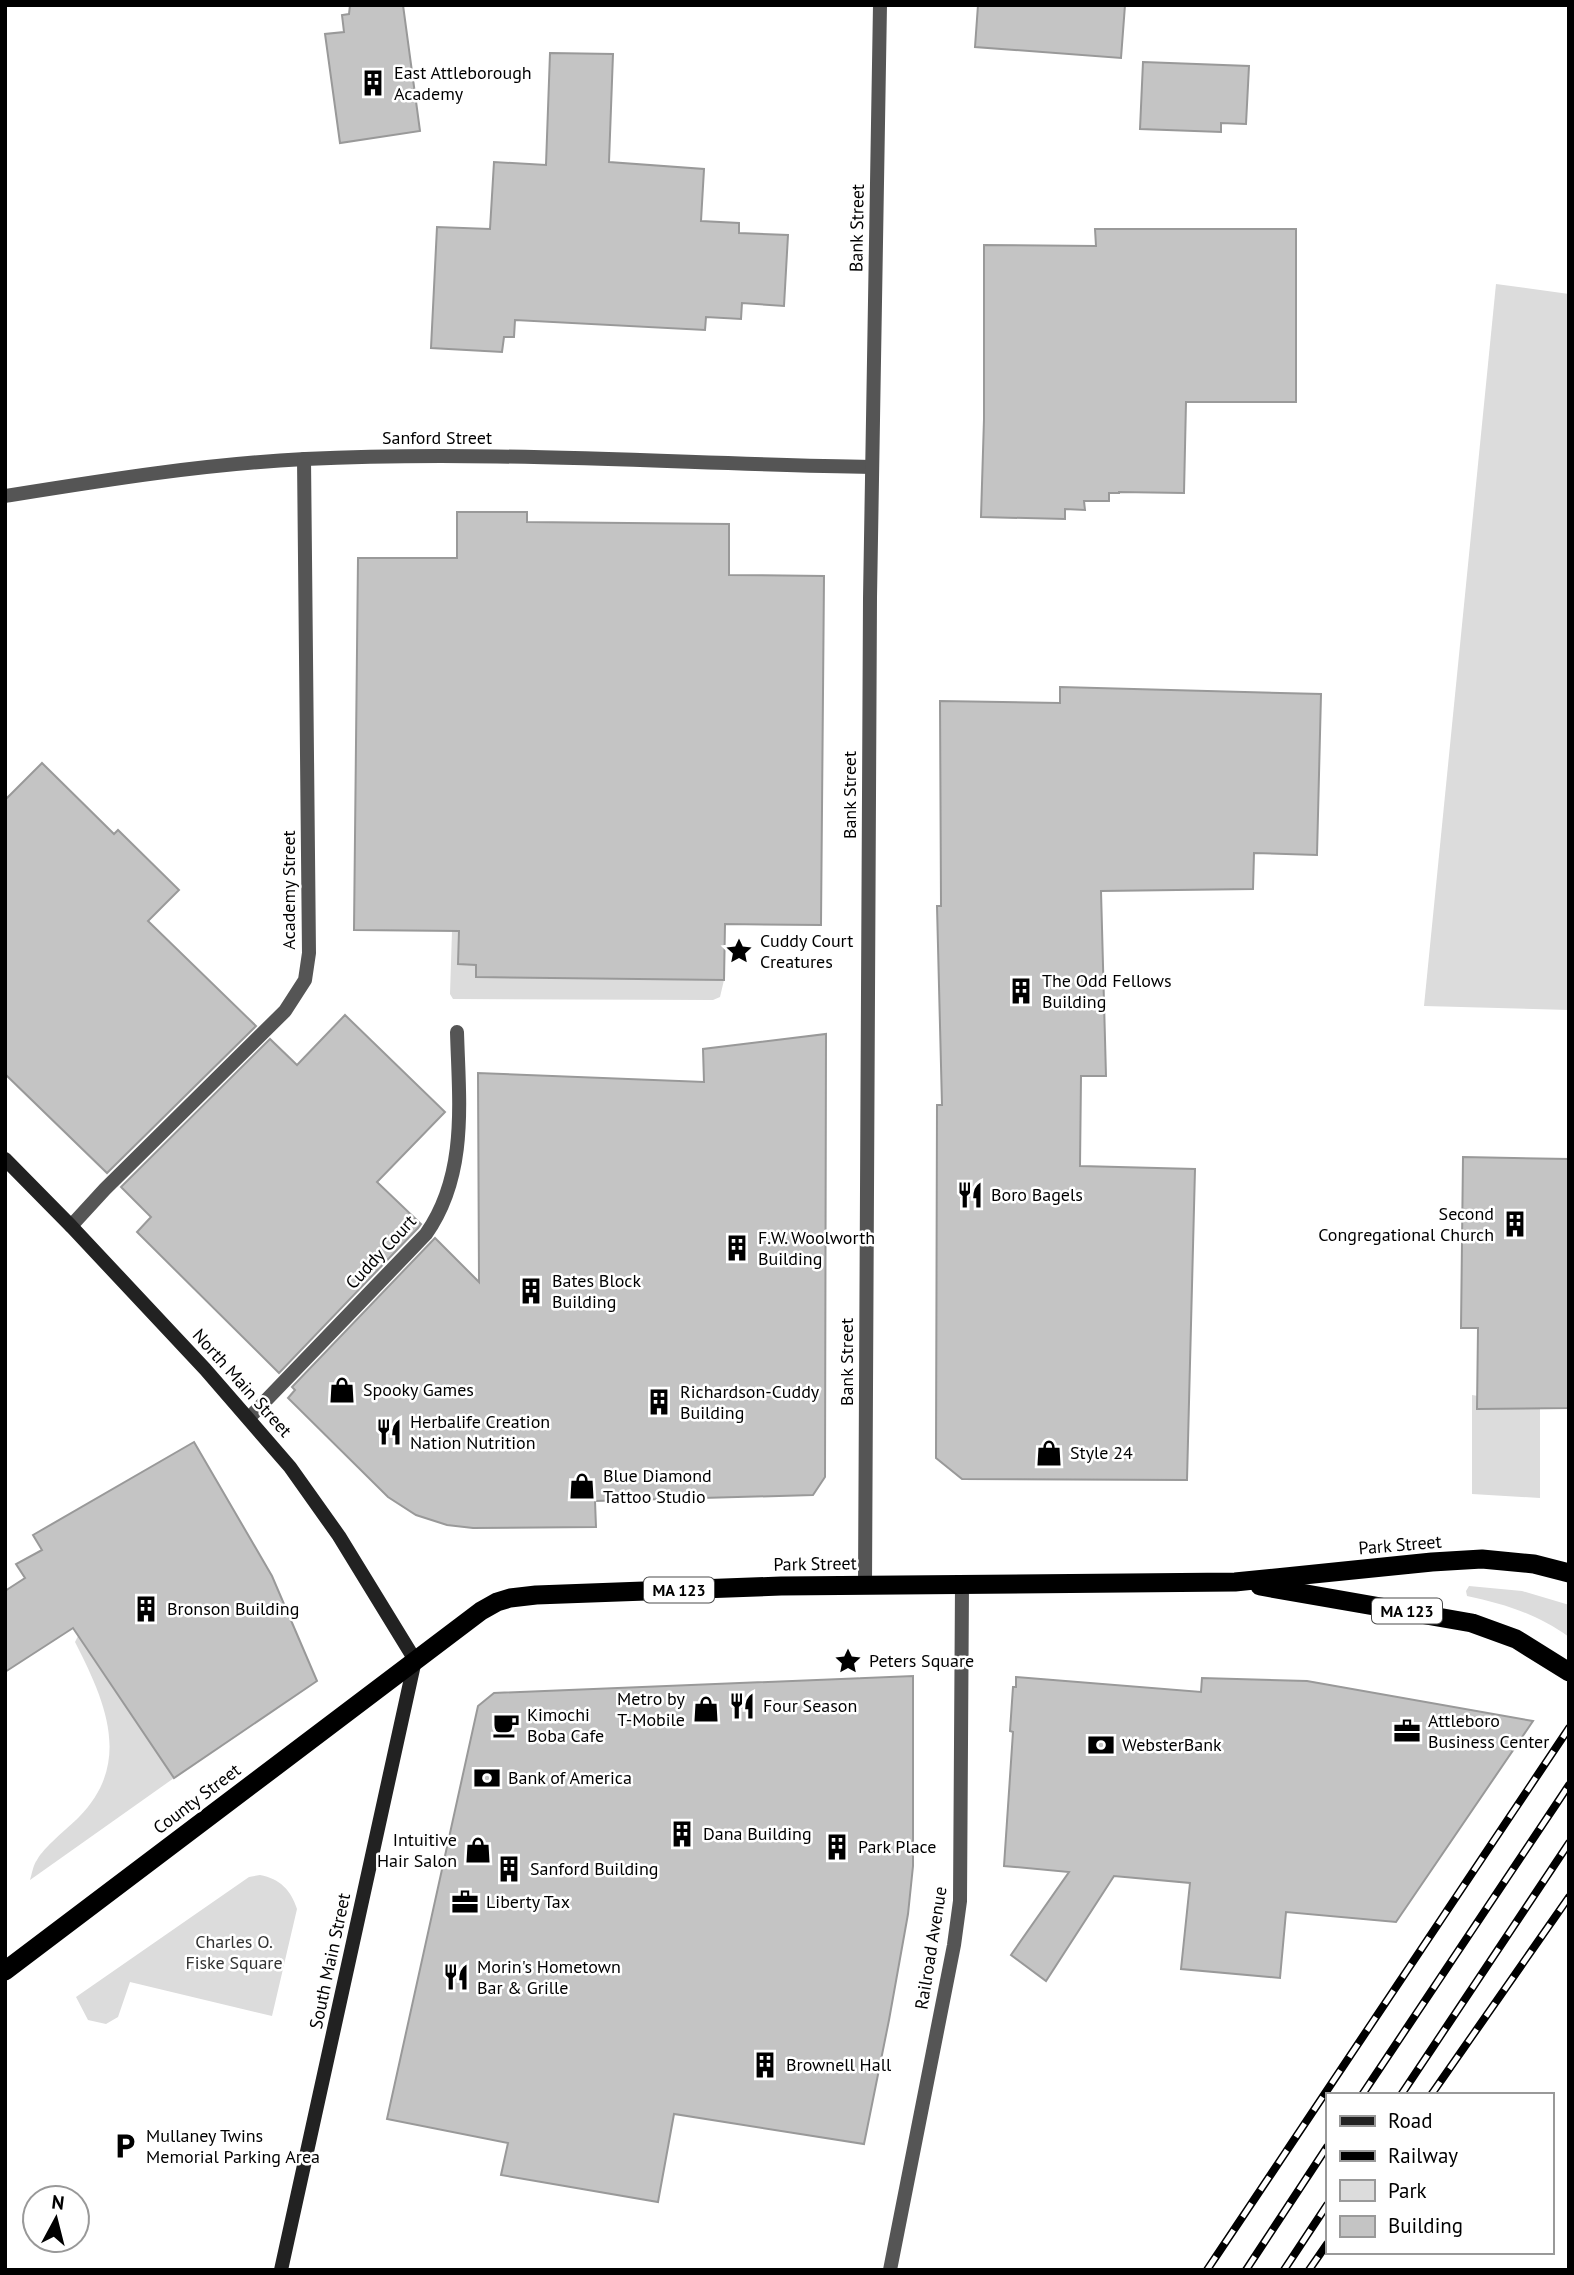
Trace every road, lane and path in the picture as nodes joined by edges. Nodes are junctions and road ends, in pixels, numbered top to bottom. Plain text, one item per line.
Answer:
1 (880, 5) edge
2 (304, 459) junction
3 (872, 467) junction
4 (5, 496) edge
5 (457, 1032) dead end
6 (5, 1159) edge
7 (71, 1226) junction
8 (249, 1418) junction
9 (1569, 1573) edge
10 (1235, 1582) junction
11 (865, 1584) junction
12 (962, 1585) junction
13 (415, 1660) junction
14 (1569, 1672) edge
15 (5, 1971) edge
16 (281, 2270) edge
17 (890, 2270) edge

1 - 3 street, Bank Street
2 - 3 street, Sanford Street
2 - 4 street, Sanford Street
2 - 7 street, Academy Street
3 - 11 street, Bank Street
5 - 8 street, Cuddy Court
6 - 7 main road, North Main Street
7 - 8 main road, North Main Street
8 - 13 main road, North Main Street
9 - 10 highway, Park Street / MA 123
10 - 12 highway, Park Street / MA 123
10 - 14 highway, Park Street / MA 123
11 - 12 highway, Park Street / MA 123
11 - 13 highway, Park Street / MA 123
12 - 17 street, Railroad Avenue
13 - 15 highway, County Street / MA 123
13 - 16 main road, South Main Street

